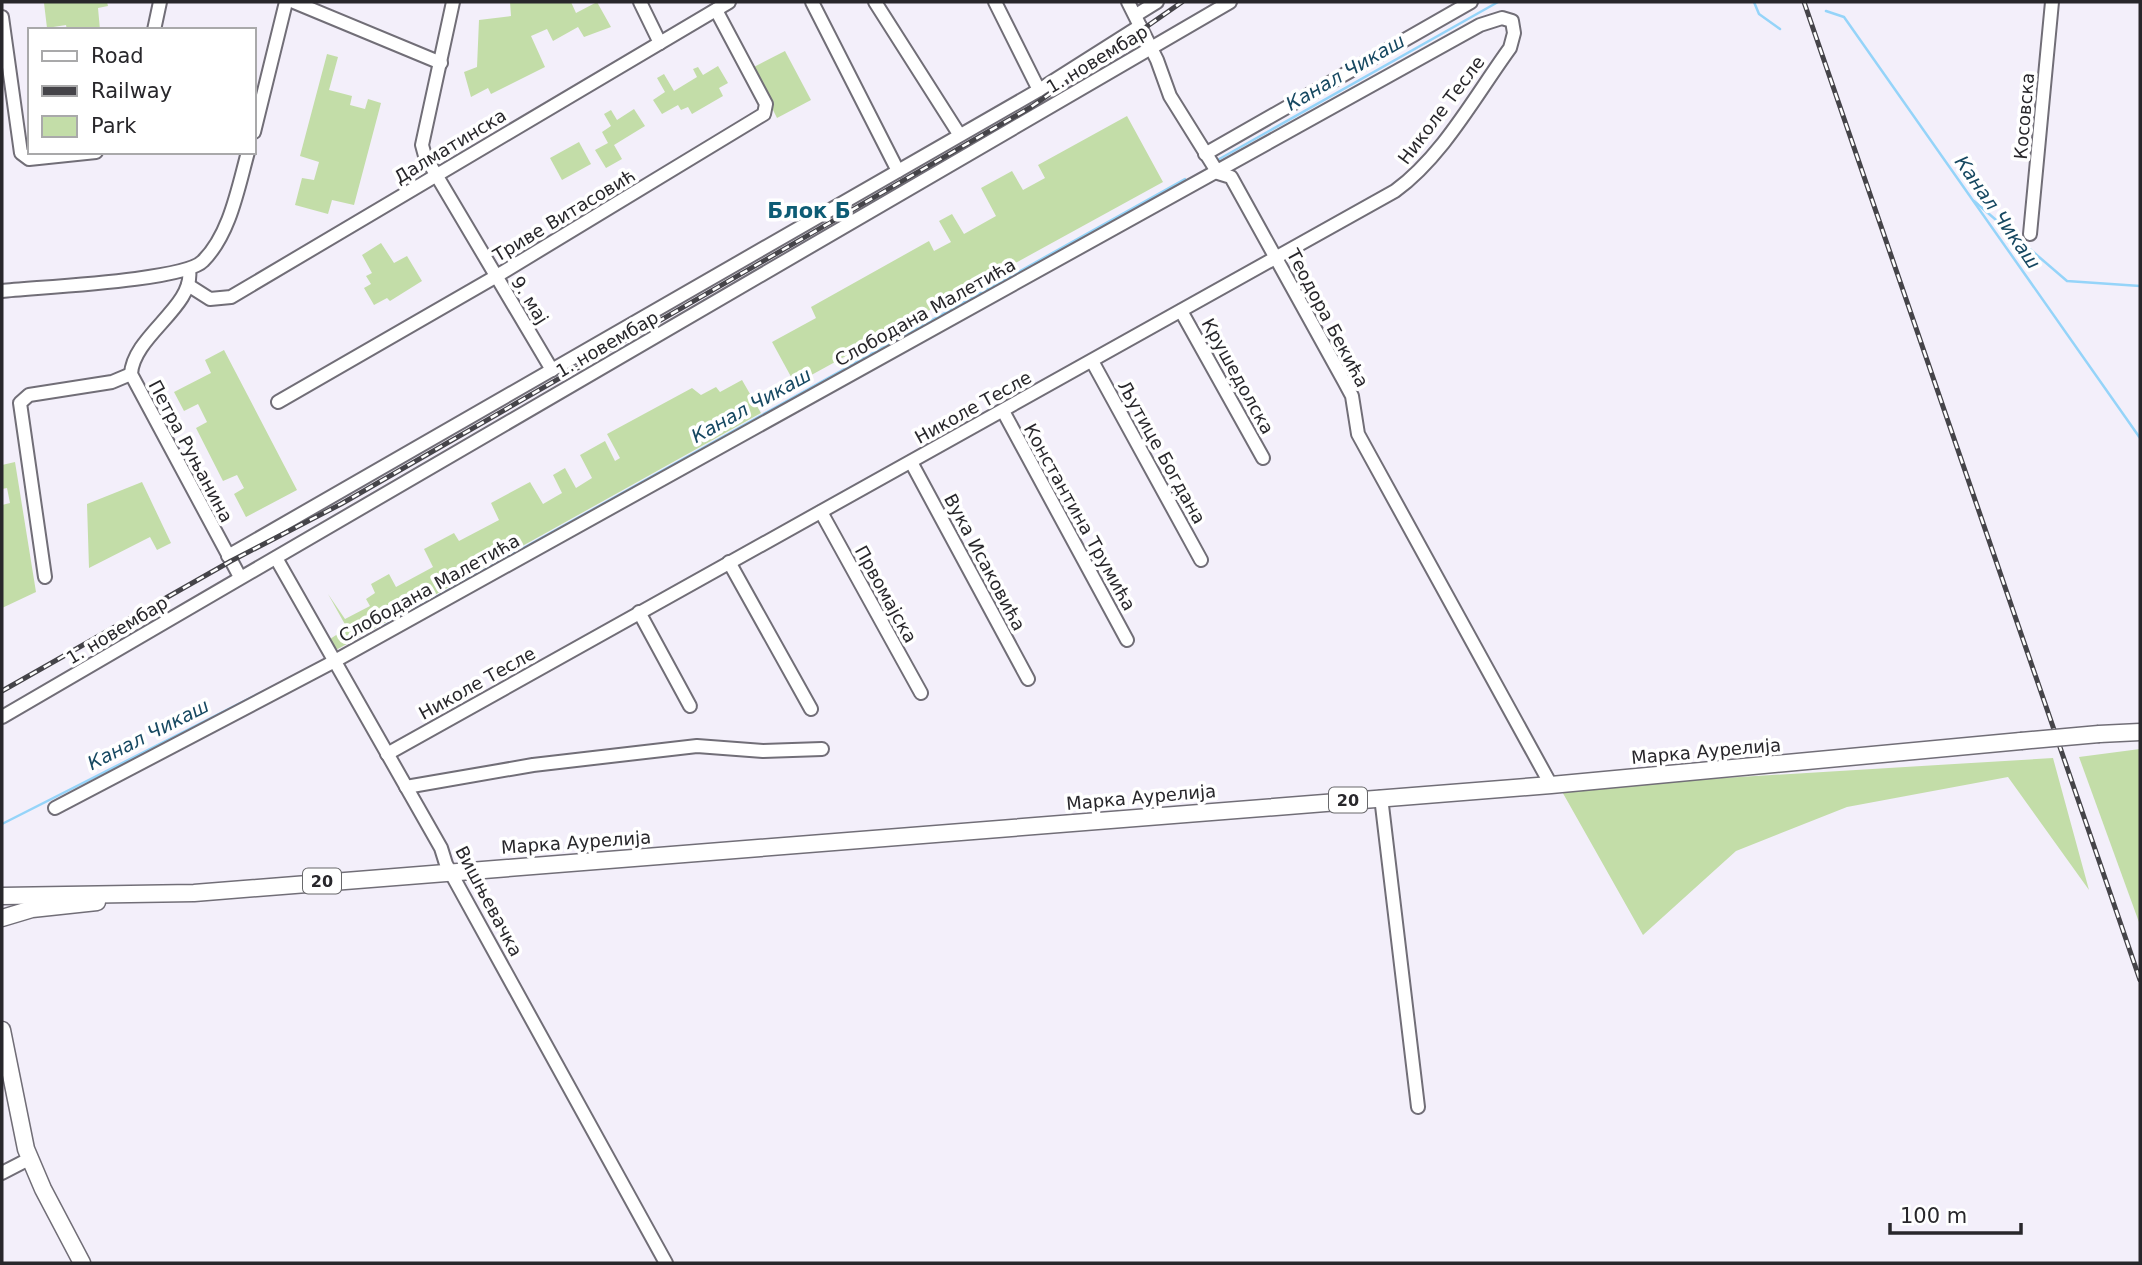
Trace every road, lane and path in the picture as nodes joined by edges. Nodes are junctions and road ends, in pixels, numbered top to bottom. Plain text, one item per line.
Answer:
1 (160, 2) edge
2 (286, 2) edge
3 (294, 2) edge
4 (453, 2) edge
5 (640, 2) edge
6 (729, 2) edge
7 (812, 2) edge
8 (875, 2) edge
9 (995, 2) edge
10 (1128, 2) edge
11 (1157, 2) edge
12 (1230, 2) edge
13 (1471, 2) edge
14 (2052, 2) edge
15 (716, 9) junction
16 (2, 17) edge
17 (1138, 20) junction
18 (1513, 26) joint
19 (154, 28) edge
20 (660, 43) junction
21 (1151, 47) junction
22 (441, 62) junction
23 (1039, 90) junction
24 (256, 124) edge
25 (959, 134) junction
26 (77, 154) edge
27 (247, 154) edge
28 (1206, 155) junction
29 (1217, 170) junction
30 (898, 171) junction
31 (436, 175) junction
32 (2030, 234) dead end
33 (1277, 259) junction
34 (189, 270) junction
35 (495, 277) junction
36 (188, 285) junction
37 (2, 291) edge
38 (1181, 311) junction
39 (1092, 361) junction
40 (552, 370) junction
41 (131, 374) junction
42 (278, 402) dead end
43 (1003, 411) junction
44 (1263, 458) dead end
45 (911, 462) junction
46 (821, 512) junction
47 (228, 556) junction
48 (276, 558) junction
49 (1201, 560) dead end
50 (729, 562) junction
51 (45, 577) dead end
52 (240, 577) junction
53 (639, 612) junction
54 (1128, 640) dead end
55 (333, 662) junction
56 (1028, 679) dead end
57 (921, 693) dead end
58 (690, 706) dead end
59 (811, 709) dead end
60 (2, 717) edge
61 (2140, 732) edge
62 (822, 749) dead end
63 (387, 754) junction
64 (1551, 785) junction
65 (406, 787) junction
66 (1381, 797) junction
67 (55, 808) dead end
68 (450, 872) junction
69 (144, 895) junction
70 (2, 896) edge
71 (2, 918) edge
72 (2, 1030) edge
73 (1418, 1107) dead end
74 (30, 1160) junction
75 (2, 1173) edge
76 (82, 1263) edge
77 (666, 1263) edge

1 - 19 street
2 - 24 street
3 - 22 street
4 - 22 street, 9. мај
5 - 20 street
6 - 15 street, Далматинска
7 - 30 street
8 - 25 street
9 - 23 street
10 - 17 street, Теодора Бекића
11 - 17 street, 1. новембар
12 - 21 street, 1. новембар
13 - 28 street
14 - 32 street, Косовска
15 - 20 street, Далматинска
15 - 35 street, Триве Витасовић
16 - 26 street
17 - 21 street, Теодора Бекића
17 - 23 street, 1. новембар
18 - 29 street, Слободана Малетића
18 - 33 street, Николе Тесле
20 - 31 street, Далматинска
21 - 28 street, Теодора Бекића
21 - 48 street, 1. новембар
22 - 31 street, 9. мај
23 - 25 street, 1. новембар
25 - 30 street, 1. новембар
27 - 34 street
28 - 29 street, Теодора Бекића
29 - 33 street, Теодора Бекића
29 - 55 street, Слободана Малетића
30 - 40 street, 1. новембар
31 - 35 street, 9. мај
31 - 36 street, Далматинска
33 - 38 street, Николе Тесле
33 - 64 street, Теодора Бекића
34 - 36 street
34 - 37 street
35 - 40 street, 9. мај
35 - 42 street, Триве Витасовић
36 - 41 street, Петра Руњанина
38 - 39 street, Николе Тесле
38 - 44 street, Крушедолска
39 - 43 street, Николе Тесле
39 - 49 street, Љутице Богдана
40 - 47 street, 1. новембар
41 - 47 street, Петра Руњанина
41 - 51 street
43 - 45 street, Николе Тесле
43 - 54 street, Константина Трумића
45 - 46 street, Николе Тесле
45 - 56 street, Вука Исаковића
46 - 50 street, Николе Тесле
46 - 57 street, Првомајска
47 - 52 street, Петра Руњанина
48 - 52 street, 1. новембар
48 - 55 street, Вишњевачка
50 - 53 street, Николе Тесле
50 - 59 street
52 - 60 street, 1. новембар
53 - 58 street
53 - 63 street, Николе Тесле
55 - 63 street, Вишњевачка
55 - 67 street, Слободана Малетића
61 - 64 main road, Марка Аурелија / 20, bridge
62 - 65 street
63 - 65 street, Вишњевачка
64 - 66 main road, Марка Аурелија / 20
65 - 68 street, Вишњевачка
66 - 68 main road, Марка Аурелија / 20
66 - 73 street
68 - 69 main road, Марка Аурелија / 20
68 - 77 street, Вишњевачка
69 - 70 main road, Марка Аурелија / 20
69 - 71 main road, Марка Аурелија / 20
72 - 74 main road
74 - 75 street
74 - 76 main road

